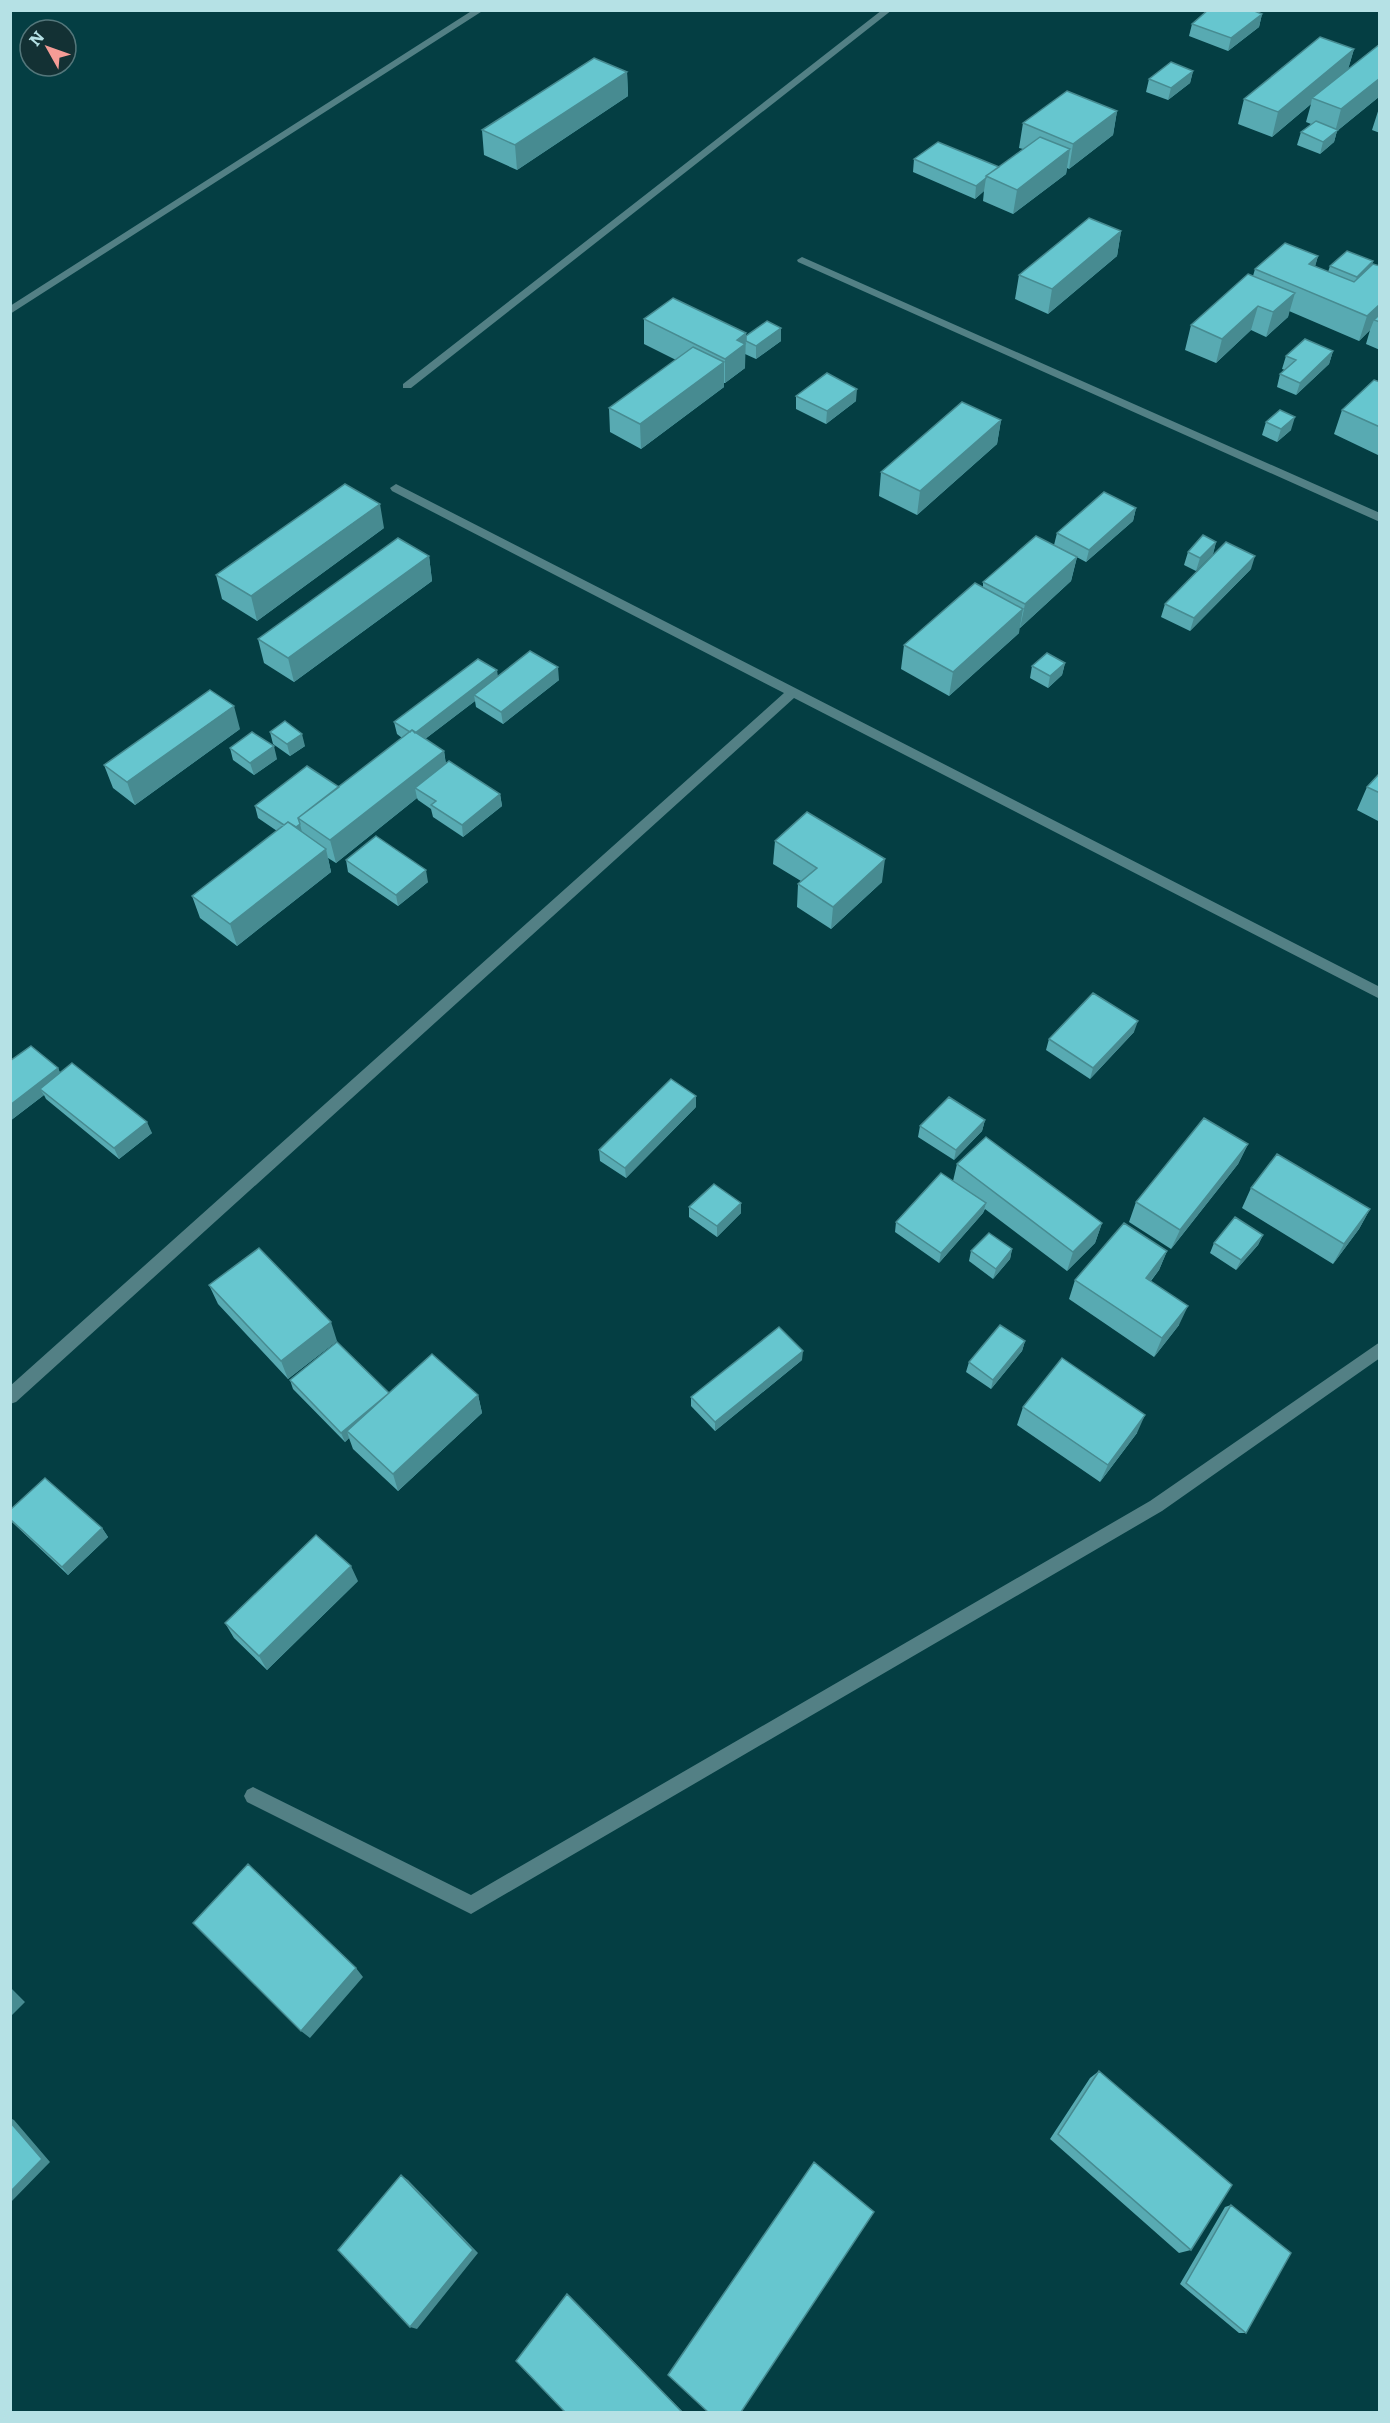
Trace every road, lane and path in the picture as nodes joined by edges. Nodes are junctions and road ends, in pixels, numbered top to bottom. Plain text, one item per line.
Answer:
1 (480, 10) edge
2 (888, 10) edge
3 (802, 260) dead end
4 (10, 311) edge
5 (407, 386) dead end
6 (396, 488) dead end
7 (1380, 518) edge
8 (793, 692) junction
9 (1380, 994) edge
10 (1380, 1349) edge
11 (10, 1397) edge
12 (253, 1796) dead end

1 - 4 street
2 - 5 street
3 - 7 street
6 - 8 street
8 - 9 street
8 - 11 street
10 - 12 street

